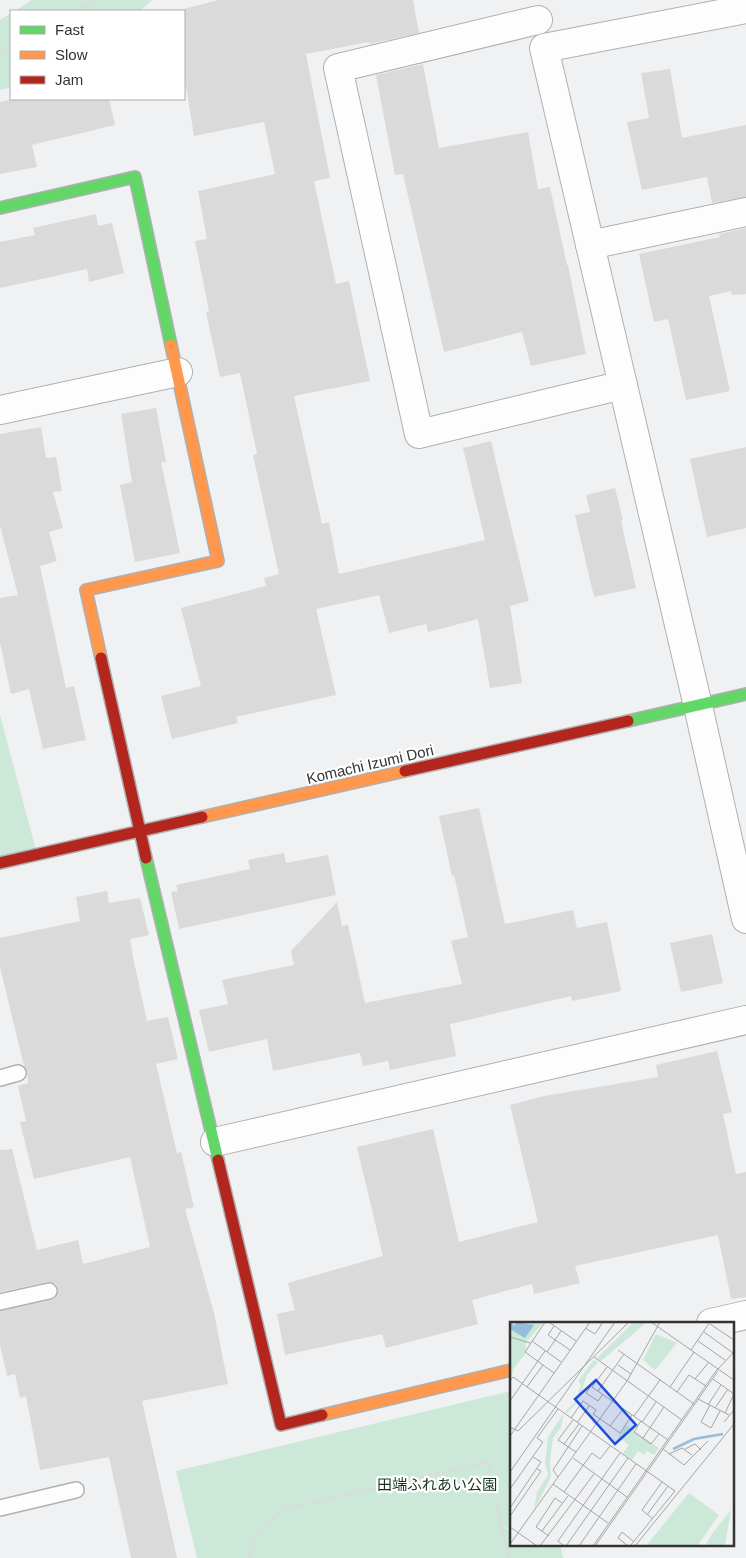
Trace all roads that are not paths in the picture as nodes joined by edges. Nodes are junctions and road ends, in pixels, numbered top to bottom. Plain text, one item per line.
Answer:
1 (710, 8) edge
2 (746, 9) edge
3 (536, 10) edge
4 (544, 48) junction
5 (0, 208) edge
6 (746, 212) edge
7 (590, 245) junction
8 (178, 372) junction
9 (623, 386) junction
10 (0, 410) edge
11 (746, 694) edge
12 (698, 706) junction
13 (140, 831) junction
14 (0, 863) edge
15 (746, 919) edge
16 (746, 1020) edge
17 (18, 1074) dead end
18 (0, 1078) edge
19 (215, 1142) junction
20 (49, 1291) dead end
21 (0, 1302) edge
22 (746, 1315) edge
23 (715, 1322) edge
24 (510, 1370) edge
25 (76, 1490) dead end
26 (0, 1508) edge

1 - 2 street
1 - 4 street
3 - 4 street
3 - 9 street
4 - 7 street
5 - 8 street
6 - 7 street
7 - 9 street
8 - 10 street
8 - 13 street
9 - 12 street
11 - 12 street, Komachi Izumi Dori
12 - 13 street, Komachi Izumi Dori
12 - 15 street
13 - 14 street, Komachi Izumi Dori
13 - 19 street
16 - 19 street
17 - 18 lane
19 - 24 street
20 - 21 lane
22 - 23 street
25 - 26 lane

